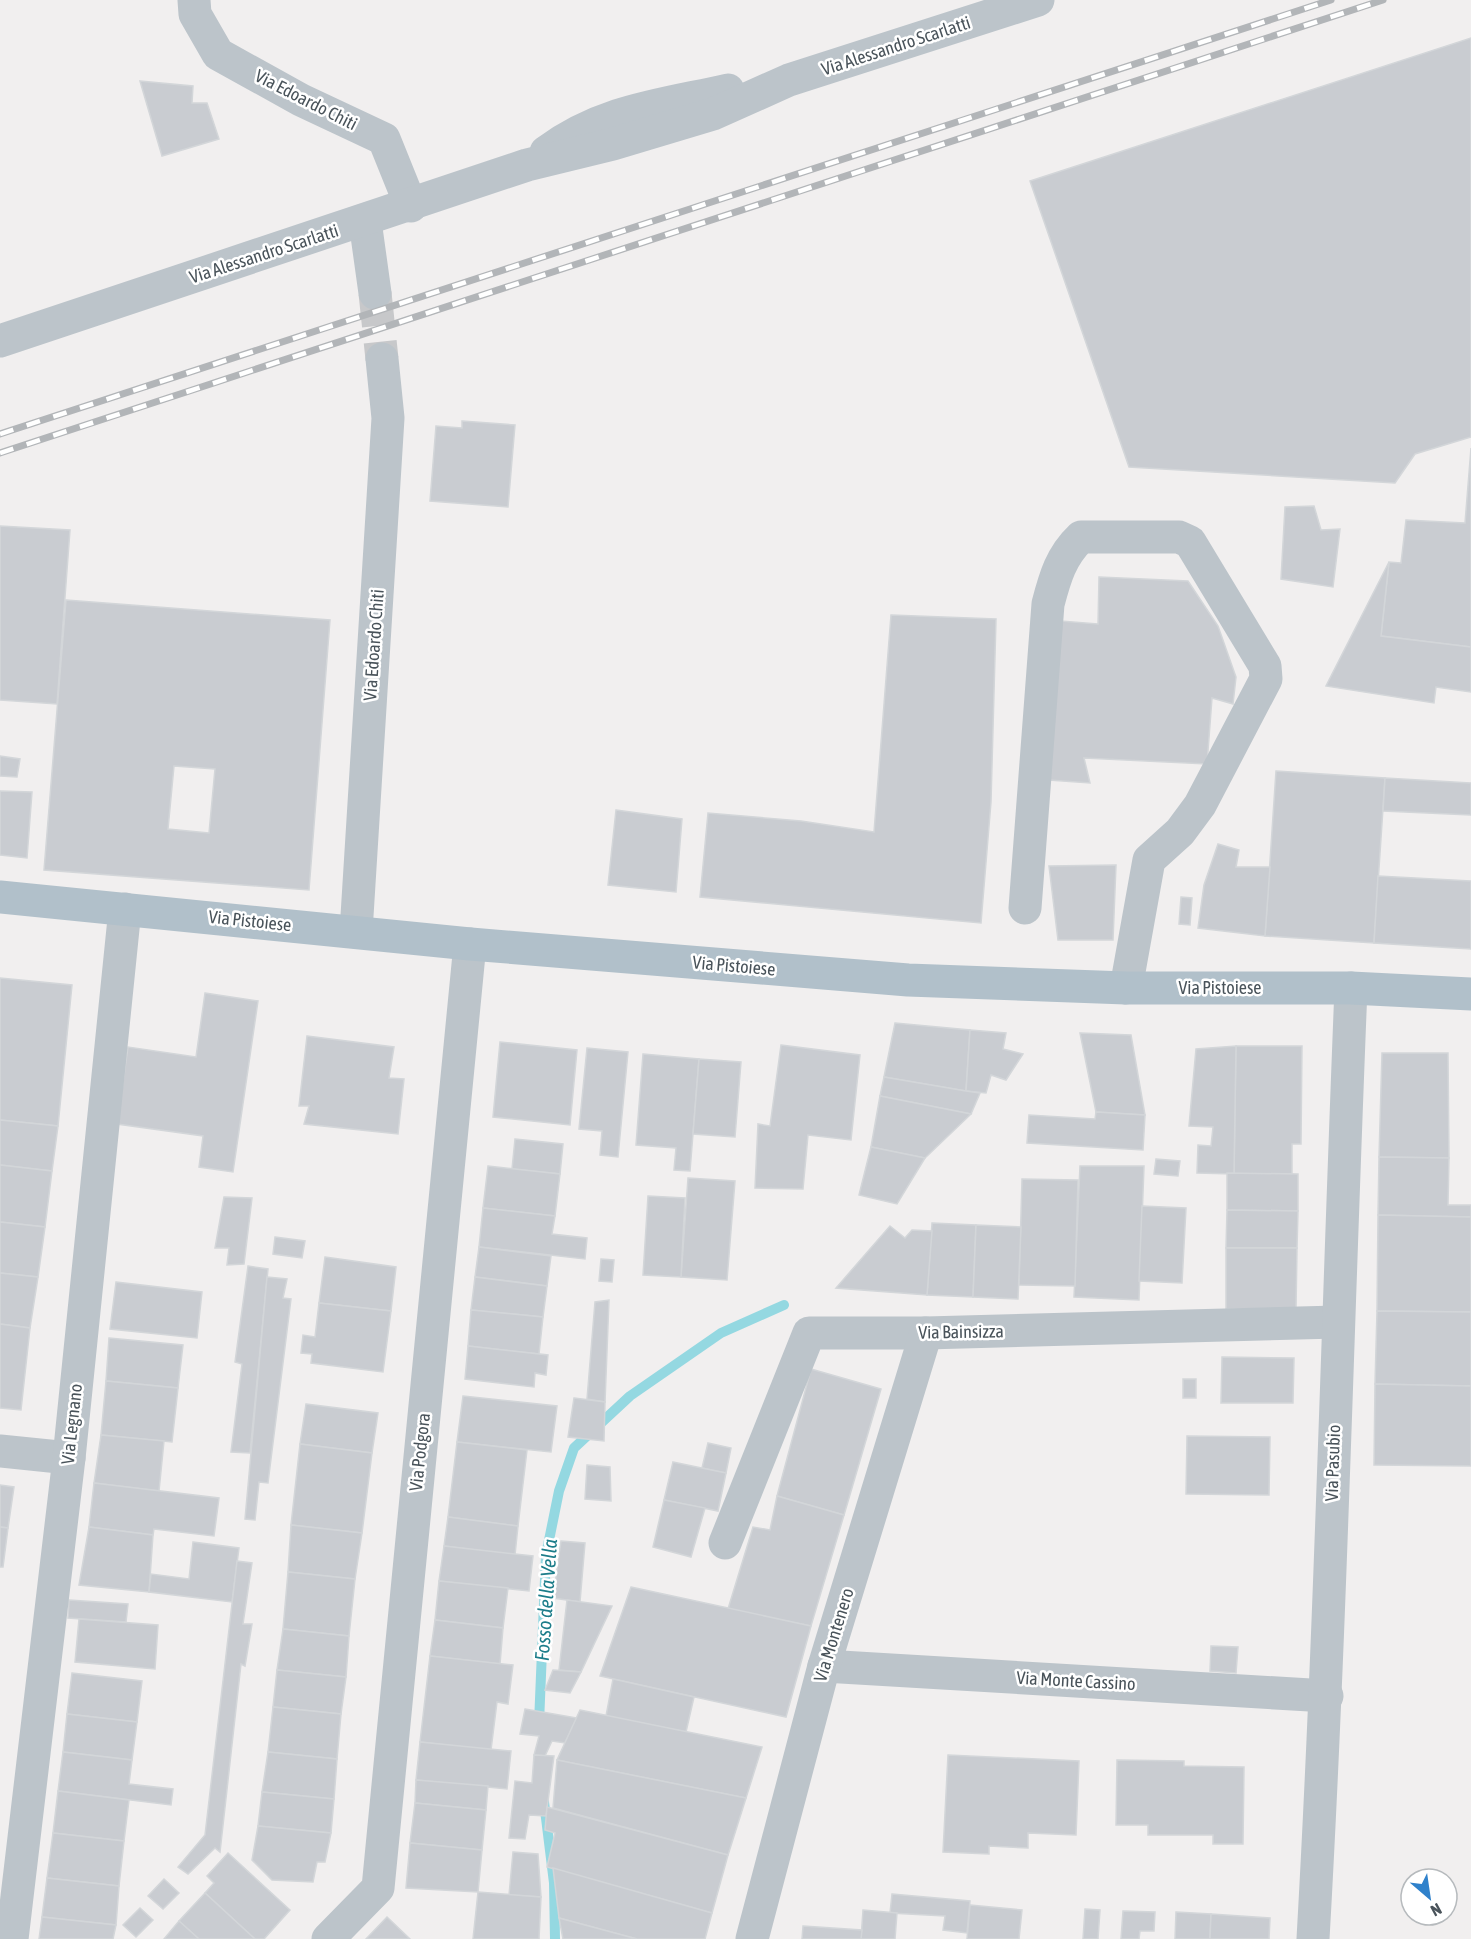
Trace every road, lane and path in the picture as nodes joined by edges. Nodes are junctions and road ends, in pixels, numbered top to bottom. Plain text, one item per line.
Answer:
1 (194, 0) edge
2 (1038, 0) edge
3 (411, 206) junction
4 (365, 221) junction
5 (375, 293) tunnel mouth
6 (0, 341) edge
7 (382, 359) tunnel mouth
8 (0, 897) edge
9 (1024, 908) dead end
10 (125, 909) junction
11 (356, 932) junction
12 (470, 944) junction
13 (1126, 988) junction
14 (1351, 988) junction
15 (1471, 994) edge
16 (1337, 1322) junction
17 (926, 1333) junction
18 (0, 1450) edge
19 (69, 1458) junction
20 (725, 1543) dead end
21 (824, 1666) junction
22 (1327, 1696) junction
23 (12, 1939) edge
24 (328, 1939) edge
25 (752, 1939) edge
26 (1313, 1939) edge

1 - 3 street, Via Edoardo Chiti
2 - 3 street, Via Alessandro Scarlatti
3 - 4 street, Via Alessandro Scarlatti
4 - 5 street
4 - 6 street, Via Alessandro Scarlatti
7 - 11 street, Via Edoardo Chiti
8 - 10 main road, Via Pistoiese
9 - 13 street
10 - 11 main road, Via Pistoiese
10 - 19 street, Via Legnano
11 - 12 main road, Via Pistoiese
12 - 13 main road, Via Pistoiese
12 - 24 street, Via Podgora
13 - 14 main road, Via Pistoiese
14 - 15 main road, Via Pistoiese
14 - 16 street, Via Pasubio
16 - 17 street, Via Bainsizza
16 - 22 street, Via Pasubio
17 - 20 street, Via Bainsizza
17 - 21 street, Via Montenero
18 - 19 street
19 - 23 street, Via Legnano
21 - 22 street, Via Monte Cassino
21 - 25 street, Via Montenero
22 - 26 street, Via Pasubio

